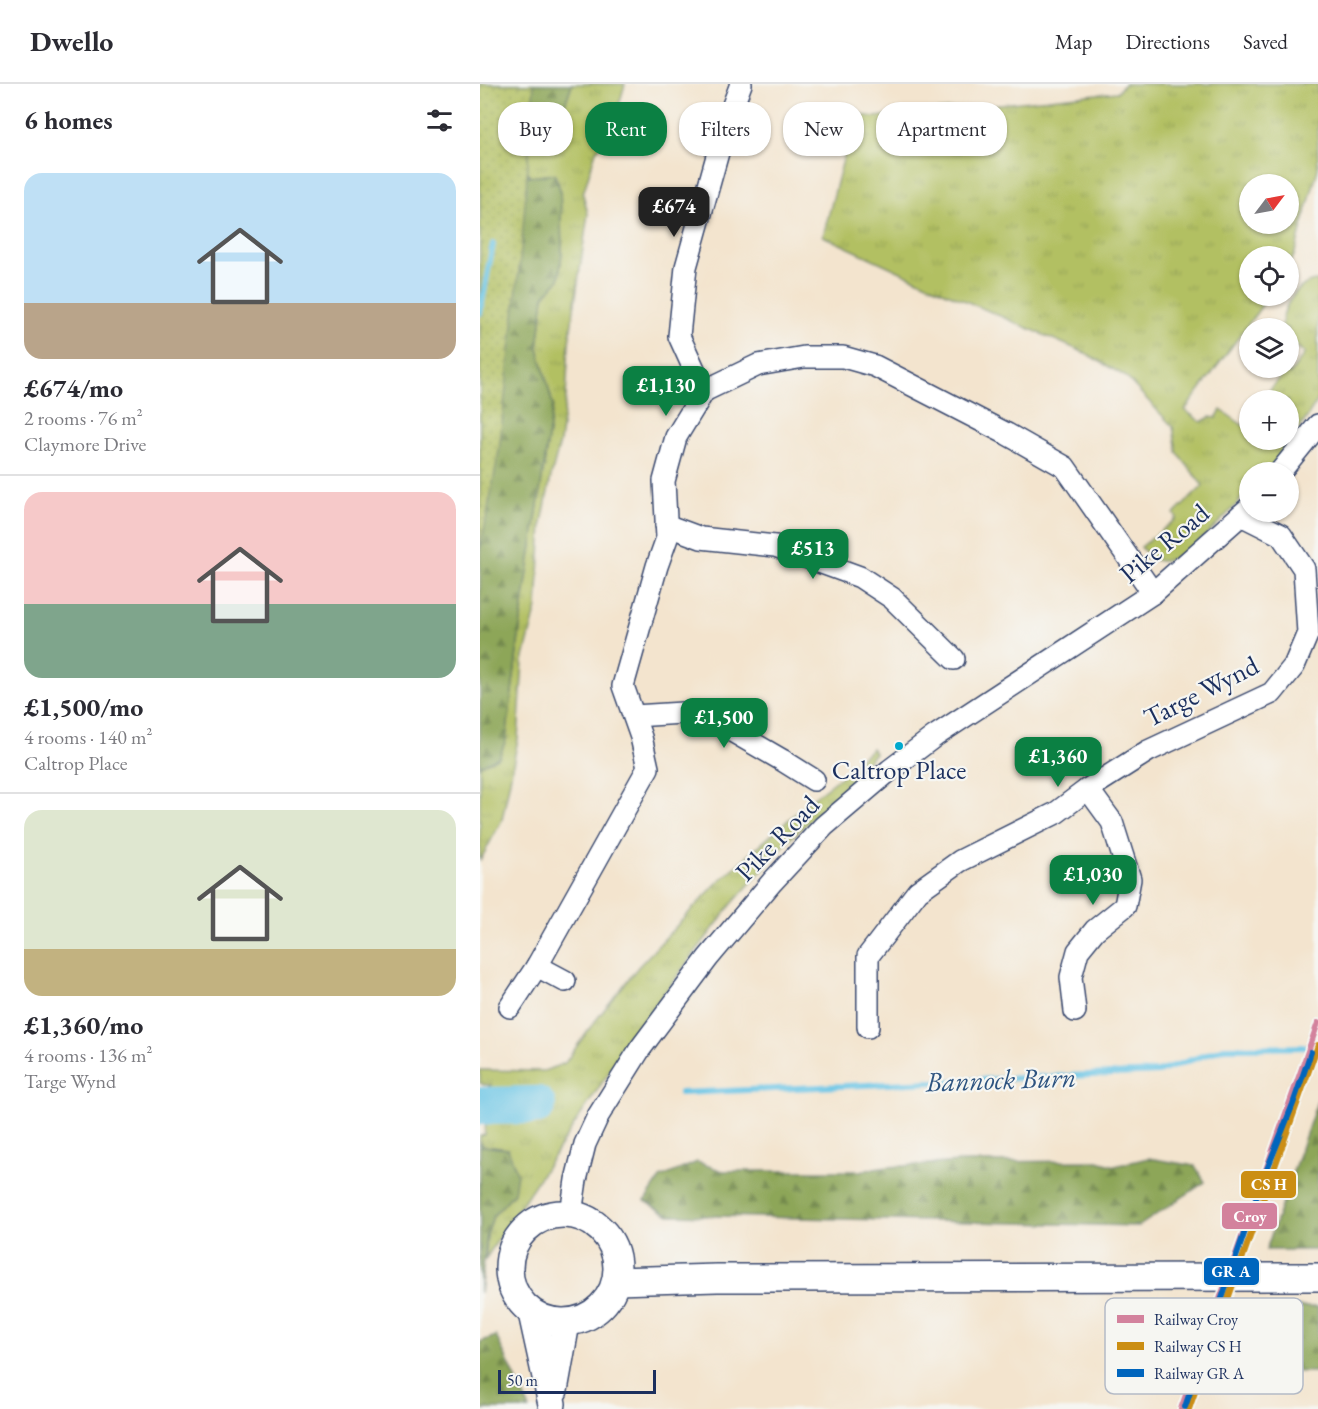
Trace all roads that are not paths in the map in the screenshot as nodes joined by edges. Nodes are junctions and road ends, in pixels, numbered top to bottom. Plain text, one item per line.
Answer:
1 (741, 84) edge
2 (704, 391) junction
3 (1318, 425) edge
4 (1288, 462) edge
5 (1239, 516) edge
6 (1262, 522) edge
7 (666, 525) junction
8 (1153, 593) junction
9 (954, 659) dead end
10 (634, 716) junction
11 (814, 780) dead end
12 (1088, 789) junction
13 (537, 966) junction
14 (565, 981) dead end
15 (510, 1007) dead end
16 (1075, 1011) dead end
17 (868, 1027) dead end
18 (571, 1214) junction
19 (616, 1270) junction
20 (1310, 1277) edge
21 (532, 1313) junction
22 (566, 1323) junction
23 (552, 1406) edge

1 - 2 street
2 - 7 street
2 - 8 street
3 - 4 street
5 - 8 street, Pike Road
6 - 12 street, Targe Wynd
7 - 9 street
7 - 10 street
8 - 18 street, Pike Road
10 - 11 street
10 - 13 street
12 - 16 street
12 - 17 street, Targe Wynd
13 - 14 street
13 - 15 street
18 - 19 main road
18 - 21 main road
19 - 20 main road
19 - 22 main road
21 - 22 main road
21 - 23 main road
22 - 23 main road

